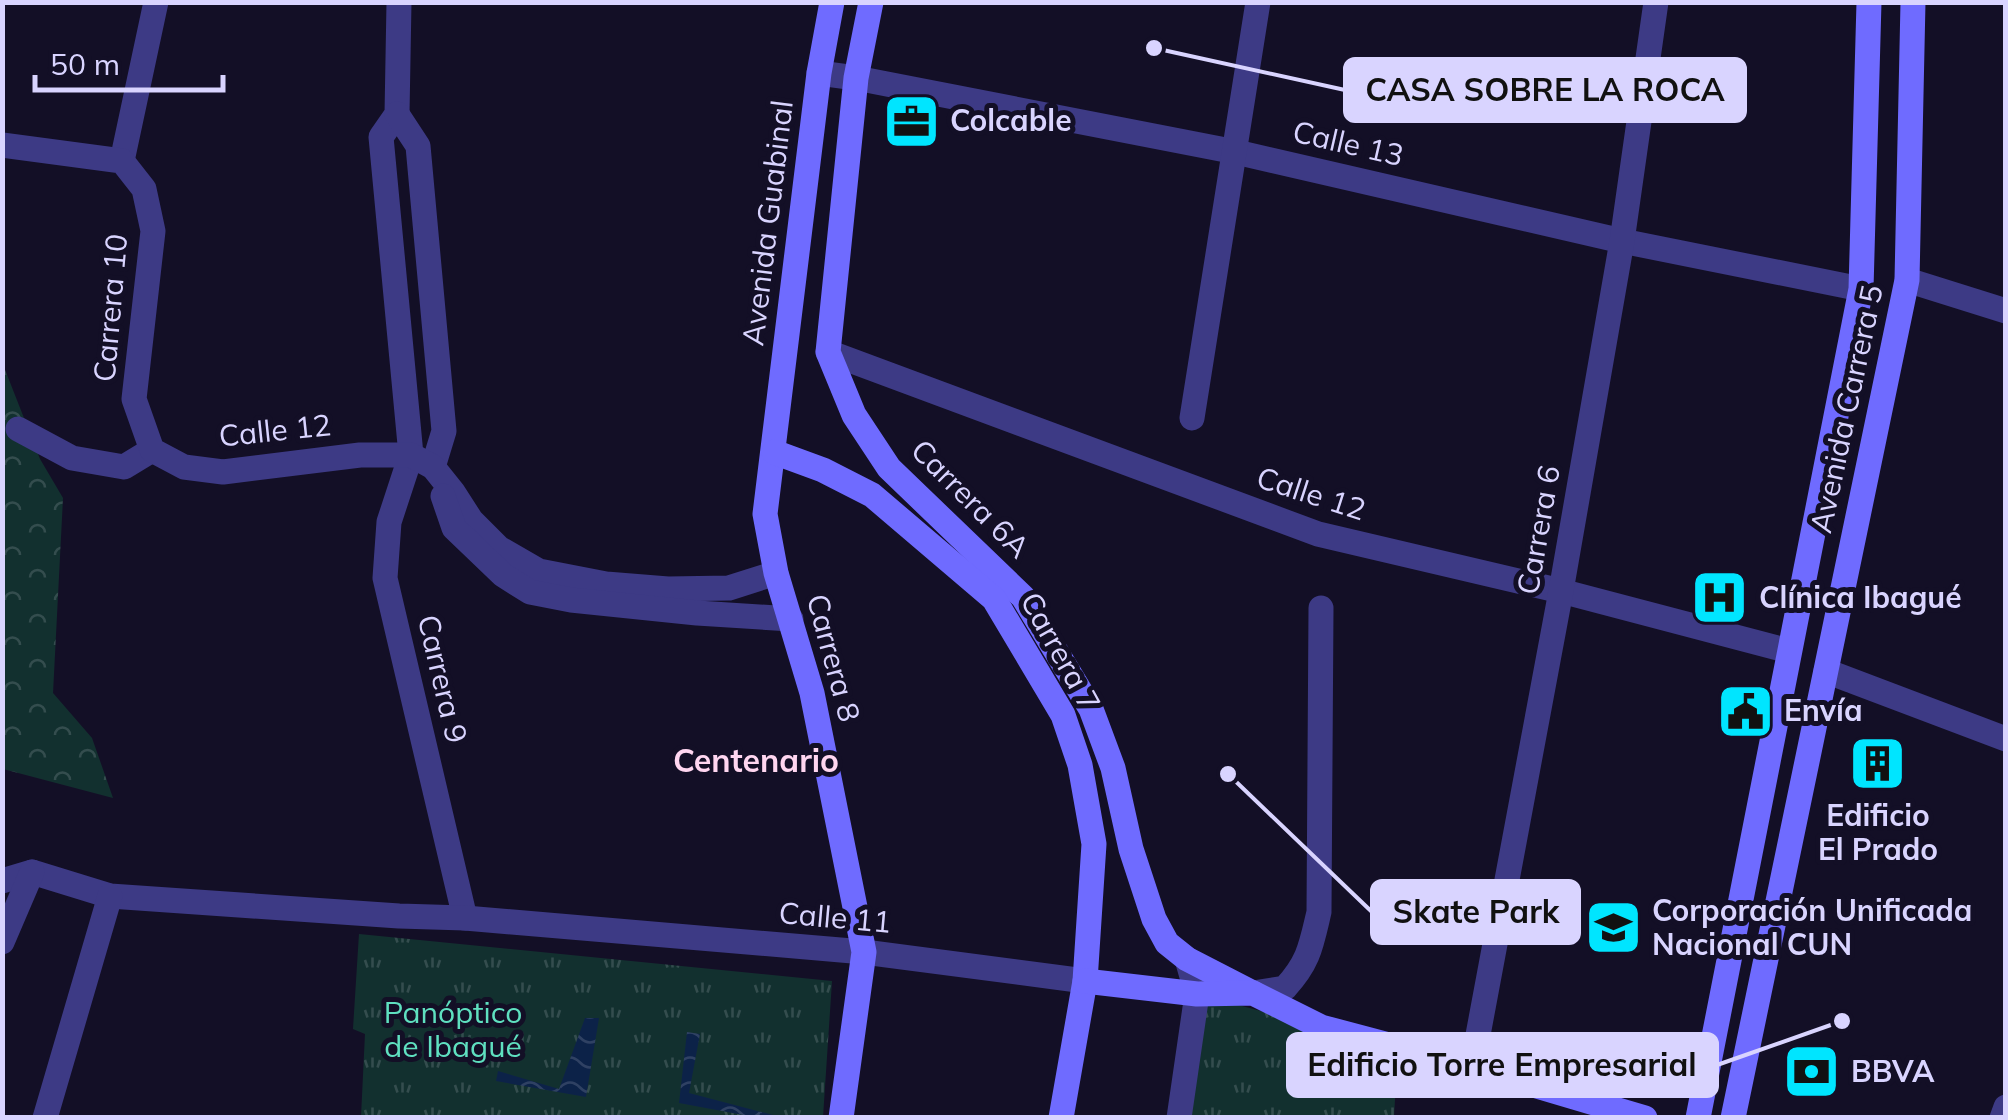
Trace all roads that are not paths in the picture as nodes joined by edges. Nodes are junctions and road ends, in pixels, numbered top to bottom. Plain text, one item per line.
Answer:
1 (156, 2) edge
2 (832, 2) edge
3 (871, 2) edge
4 (1258, 2) edge
5 (1656, 2) edge
6 (1869, 2) edge
7 (1912, 2) edge
8 (398, 5) edge
9 (818, 73) junction
10 (856, 78) junction
11 (396, 114) junction
12 (2, 145) edge
13 (1236, 152) junction
14 (122, 161) junction
15 (1622, 241) junction
16 (1907, 280) junction
17 (1860, 289) junction
18 (2006, 310) edge
19 (828, 352) junction
20 (1192, 418) dead end
21 (18, 430) dead end
22 (152, 450) junction
23 (774, 452) junction
24 (422, 461) junction
25 (889, 468) junction
26 (872, 495) junction
27 (776, 573) junction
28 (1561, 592) junction
29 (1322, 608) dead end
30 (791, 619) junction
31 (1789, 651) junction
32 (1826, 672) junction
33 (2006, 738) edge
34 (32, 872) junction
35 (2, 880) edge
36 (110, 896) junction
37 (465, 918) junction
38 (2, 942) edge
39 (864, 952) junction
40 (1187, 959) junction
41 (1085, 981) junction
42 (1253, 993) junction
43 (1197, 994) junction
44 (1472, 1067) junction
45 (2006, 1107) edge
46 (45, 1118) edge
47 (841, 1118) edge
48 (1061, 1118) edge
49 (1180, 1118) edge
50 (1645, 1118) edge
51 (1698, 1118) edge
52 (1733, 1118) edge
53 (2002, 1118) edge

1 - 14 street
2 - 9 main road, Avenida Guabinal
3 - 10 main road
4 - 13 street
5 - 15 street, Carrera 6
6 - 17 main road, Avenida Carrera 5
7 - 16 main road, Avenida Carrera 5
8 - 11 street
9 - 10 street, Calle 13
9 - 23 main road, Avenida Guabinal
10 - 13 street, Calle 13
10 - 19 main road
11 - 24 street
11 - 24 street, Carrera 9
12 - 14 street
13 - 15 street, Calle 13
13 - 20 street
14 - 22 street, Carrera 10
15 - 17 street, Calle 13
15 - 28 street, Carrera 6
16 - 18 street
16 - 32 main road, Avenida Carrera 5
17 - 31 main road, Avenida Carrera 5
19 - 25 main road, Carrera 6A
19 - 28 street, Calle 12
21 - 22 street
22 - 24 street, Calle 12
23 - 26 main road, Carrera 7
23 - 27 main road, Carrera 8
24 - 27 street
24 - 30 street
24 - 37 street, Carrera 9
25 - 26 main road
25 - 40 main road, Carrera 6A
26 - 41 main road, Carrera 7
27 - 30 main road, Carrera 8
28 - 31 street, Calle 12
28 - 44 street, Carrera 6
29 - 42 street
30 - 39 main road, Carrera 8
31 - 51 main road, Avenida Carrera 5
32 - 33 street
32 - 52 main road, Avenida Carrera 5
34 - 35 street
34 - 36 street, Calle 11
34 - 38 street
36 - 37 street, Calle 11
36 - 46 street
37 - 39 street, Calle 11
39 - 41 street, Calle 11
39 - 47 main road, Carrera 8
40 - 42 main road, Carrera 6A
40 - 43 street, Carrera 6A
41 - 43 main road, Calle 11
41 - 48 main road, Carrera 7
42 - 43 main road, Calle 11
42 - 44 main road, Calle 11
43 - 49 street, Carrera 6A
44 - 50 main road, Calle 11
45 - 53 street

